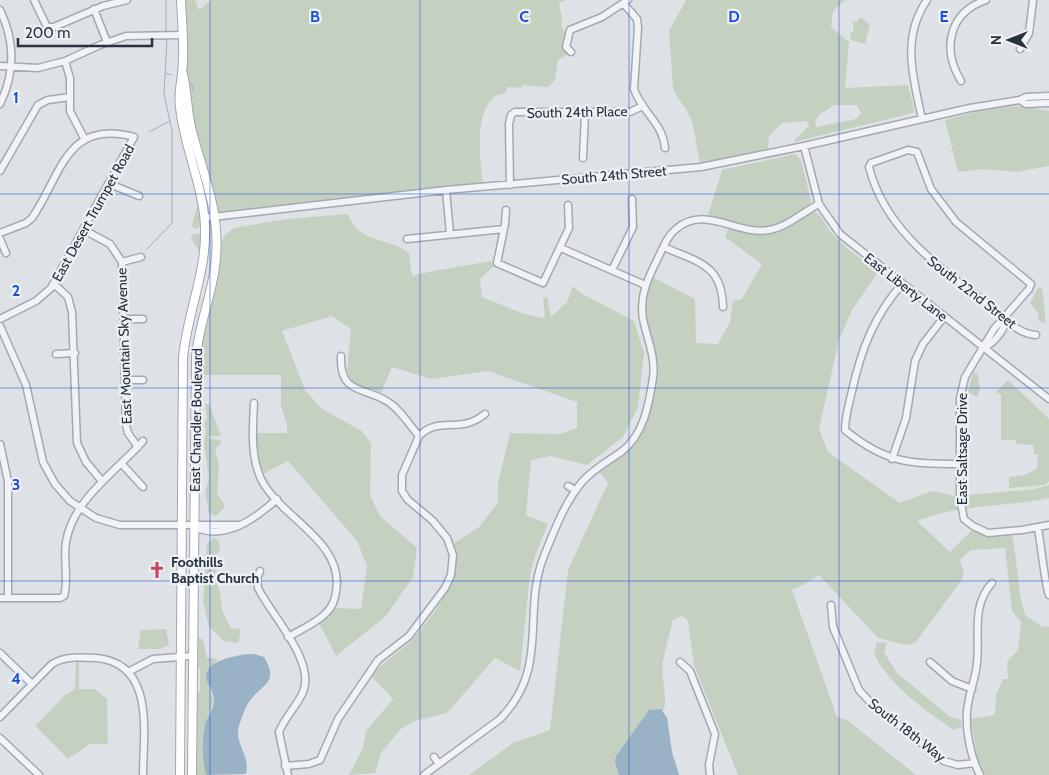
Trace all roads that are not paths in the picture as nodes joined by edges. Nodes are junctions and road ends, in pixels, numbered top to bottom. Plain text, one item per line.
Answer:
1 (34, 0) edge
2 (127, 0) edge
3 (181, 0) edge
4 (927, 0) edge
5 (986, 0) edge
6 (1033, 0) edge
7 (626, 2) edge
8 (94, 9) junction
9 (0, 10) edge
10 (182, 35) junction
11 (107, 42) junction
12 (1020, 49) dead end
13 (571, 52) dead end
14 (66, 61) junction
15 (0, 66) edge
16 (11, 68) junction
17 (182, 72) junction
18 (961, 81) dead end
19 (1049, 96) edge
20 (70, 97) junction
21 (1020, 100) junction
22 (1049, 103) edge
23 (0, 104) edge
24 (643, 106) junction
25 (585, 113) junction
26 (922, 119) junction
27 (85, 140) junction
28 (804, 146) junction
29 (665, 148) dead end
30 (582, 158) dead end
31 (0, 171) edge
32 (110, 184) junction
33 (510, 185) junction
34 (446, 190) junction
35 (139, 196) dead end
36 (632, 199) dead end
37 (819, 204) junction
38 (568, 205) dead end
39 (506, 210) dead end
40 (215, 217) junction
41 (204, 218) junction
42 (504, 229) junction
43 (84, 230) junction
44 (0, 233) edge
45 (450, 234) junction
46 (408, 238) dead end
47 (0, 239) edge
48 (665, 245) junction
49 (561, 248) junction
50 (6, 252) dead end
51 (141, 258) dead end
52 (122, 262) junction
53 (612, 270) junction
54 (54, 284) junction
55 (902, 284) junction
56 (1030, 284) joint
57 (645, 286) junction
58 (723, 307) dead end
59 (944, 317) junction
60 (0, 319) edge
61 (124, 319) junction
62 (143, 319) dead end
63 (1006, 319) junction
64 (0, 326) edge
65 (1036, 335) dead end
66 (984, 348) junction
67 (56, 354) dead end
68 (75, 354) junction
69 (342, 356) dead end
70 (126, 380) junction
71 (143, 380) dead end
72 (1049, 399) edge
73 (254, 403) dead end
74 (485, 414) dead end
75 (419, 436) junction
76 (143, 441) dead end
77 (0, 446) edge
78 (138, 447) junction
79 (892, 459) junction
80 (121, 463) junction
81 (960, 464) junction
82 (101, 480) junction
83 (143, 486) dead end
84 (568, 486) dead end
85 (576, 490) junction
86 (277, 499) junction
87 (81, 509) junction
88 (1049, 525) edge
89 (181, 527) junction
90 (194, 527) junction
91 (1038, 528) junction
92 (260, 571) dead end
93 (992, 583) dead end
94 (1049, 594) edge
95 (0, 598) edge
96 (8, 598) junction
97 (830, 605) dead end
98 (288, 637) junction
99 (0, 653) edge
100 (179, 656) junction
101 (192, 656) junction
102 (680, 662) dead end
103 (930, 662) dead end
104 (128, 672) junction
105 (32, 684) junction
106 (972, 689) junction
107 (0, 717) edge
108 (0, 738) edge
109 (434, 757) dead end
110 (975, 763) junction
111 (439, 764) junction
112 (285, 766) junction
113 (39, 775) edge
114 (143, 775) edge
115 (180, 775) edge
116 (192, 775) edge
117 (281, 775) edge
118 (288, 775) edge
119 (424, 775) edge
120 (710, 775) edge
121 (980, 775) edge

1 - 8 street
2 - 8 street
3 - 10 main road, East Chandler Boulevard
4 - 26 street
5 - 18 street
6 - 12 street
7 - 13 street
7 - 24 street
8 - 11 street
9 - 16 street
10 - 11 street
10 - 17 main road, East Chandler Boulevard
11 - 14 street
14 - 16 street
14 - 20 street
15 - 16 street
16 - 23 street
17 - 40 main road, East Chandler Boulevard
17 - 41 main road, East Chandler Boulevard
19 - 21 street, South 24th Street
20 - 27 street
20 - 31 street
21 - 22 street, South 24th Street
21 - 26 street, South 24th Street
24 - 25 street, South 24th Place
24 - 29 street
25 - 30 street
25 - 33 street, South 24th Place
26 - 28 street, South 24th Street
27 - 32 street, East Desert Trumpet Road
27 - 44 street
28 - 33 street, South 24th Street
28 - 37 street, East Liberty Lane
32 - 35 street
32 - 43 street, East Desert Trumpet Road
33 - 34 street, South 24th Street
34 - 40 street, South 24th Street
34 - 45 street
36 - 53 street
37 - 48 street
37 - 55 street, East Liberty Lane
38 - 49 street
39 - 42 street
40 - 41 street, South 24th Street
40 - 90 main road, East Chandler Boulevard
41 - 89 main road, East Chandler Boulevard
42 - 45 street
42 - 49 street
43 - 52 street, East Mountain Sky Avenue
43 - 54 street, East Desert Trumpet Road
45 - 46 street
47 - 50 street
48 - 57 street
48 - 58 street
49 - 53 street
51 - 52 street
52 - 61 street, East Mountain Sky Avenue
53 - 57 street
54 - 60 street, East Desert Trumpet Road
54 - 68 street
55 - 59 street, East Liberty Lane
55 - 79 street
56 - 63 street, East Saltsage Drive
56 - 63 street, South 22nd Street
57 - 85 street
59 - 66 street, East Liberty Lane
59 - 79 street
61 - 62 street
61 - 70 street, East Mountain Sky Avenue
63 - 65 street, South 22nd Street
63 - 66 street, East Saltsage Drive
64 - 87 street
66 - 72 street, East Liberty Lane
66 - 81 street, East Saltsage Drive
67 - 68 street
68 - 82 street
69 - 75 street
70 - 71 street
70 - 78 street, East Mountain Sky Avenue
73 - 86 street
74 - 75 street
75 - 112 street
76 - 78 street
77 - 96 street
78 - 80 street
79 - 81 street
80 - 82 street
80 - 83 street
81 - 91 street, East Saltsage Drive
82 - 87 street
84 - 85 street
85 - 111 street
86 - 90 street
86 - 98 street
87 - 89 street
87 - 96 street
88 - 91 street
89 - 90 street
89 - 100 main road, East Chandler Boulevard
90 - 101 main road, East Chandler Boulevard
91 - 94 street
92 - 98 street
93 - 106 street
95 - 96 street
97 - 110 street, South 18th Way
98 - 112 street
99 - 105 street
100 - 101 street
100 - 104 street
100 - 115 main road, East Chandler Boulevard
101 - 116 main road, East Chandler Boulevard
102 - 120 street
103 - 106 street
104 - 105 street
104 - 114 street
105 - 107 street
106 - 110 street
108 - 113 street
109 - 111 street
110 - 121 street
111 - 119 street
112 - 117 street
112 - 118 street

